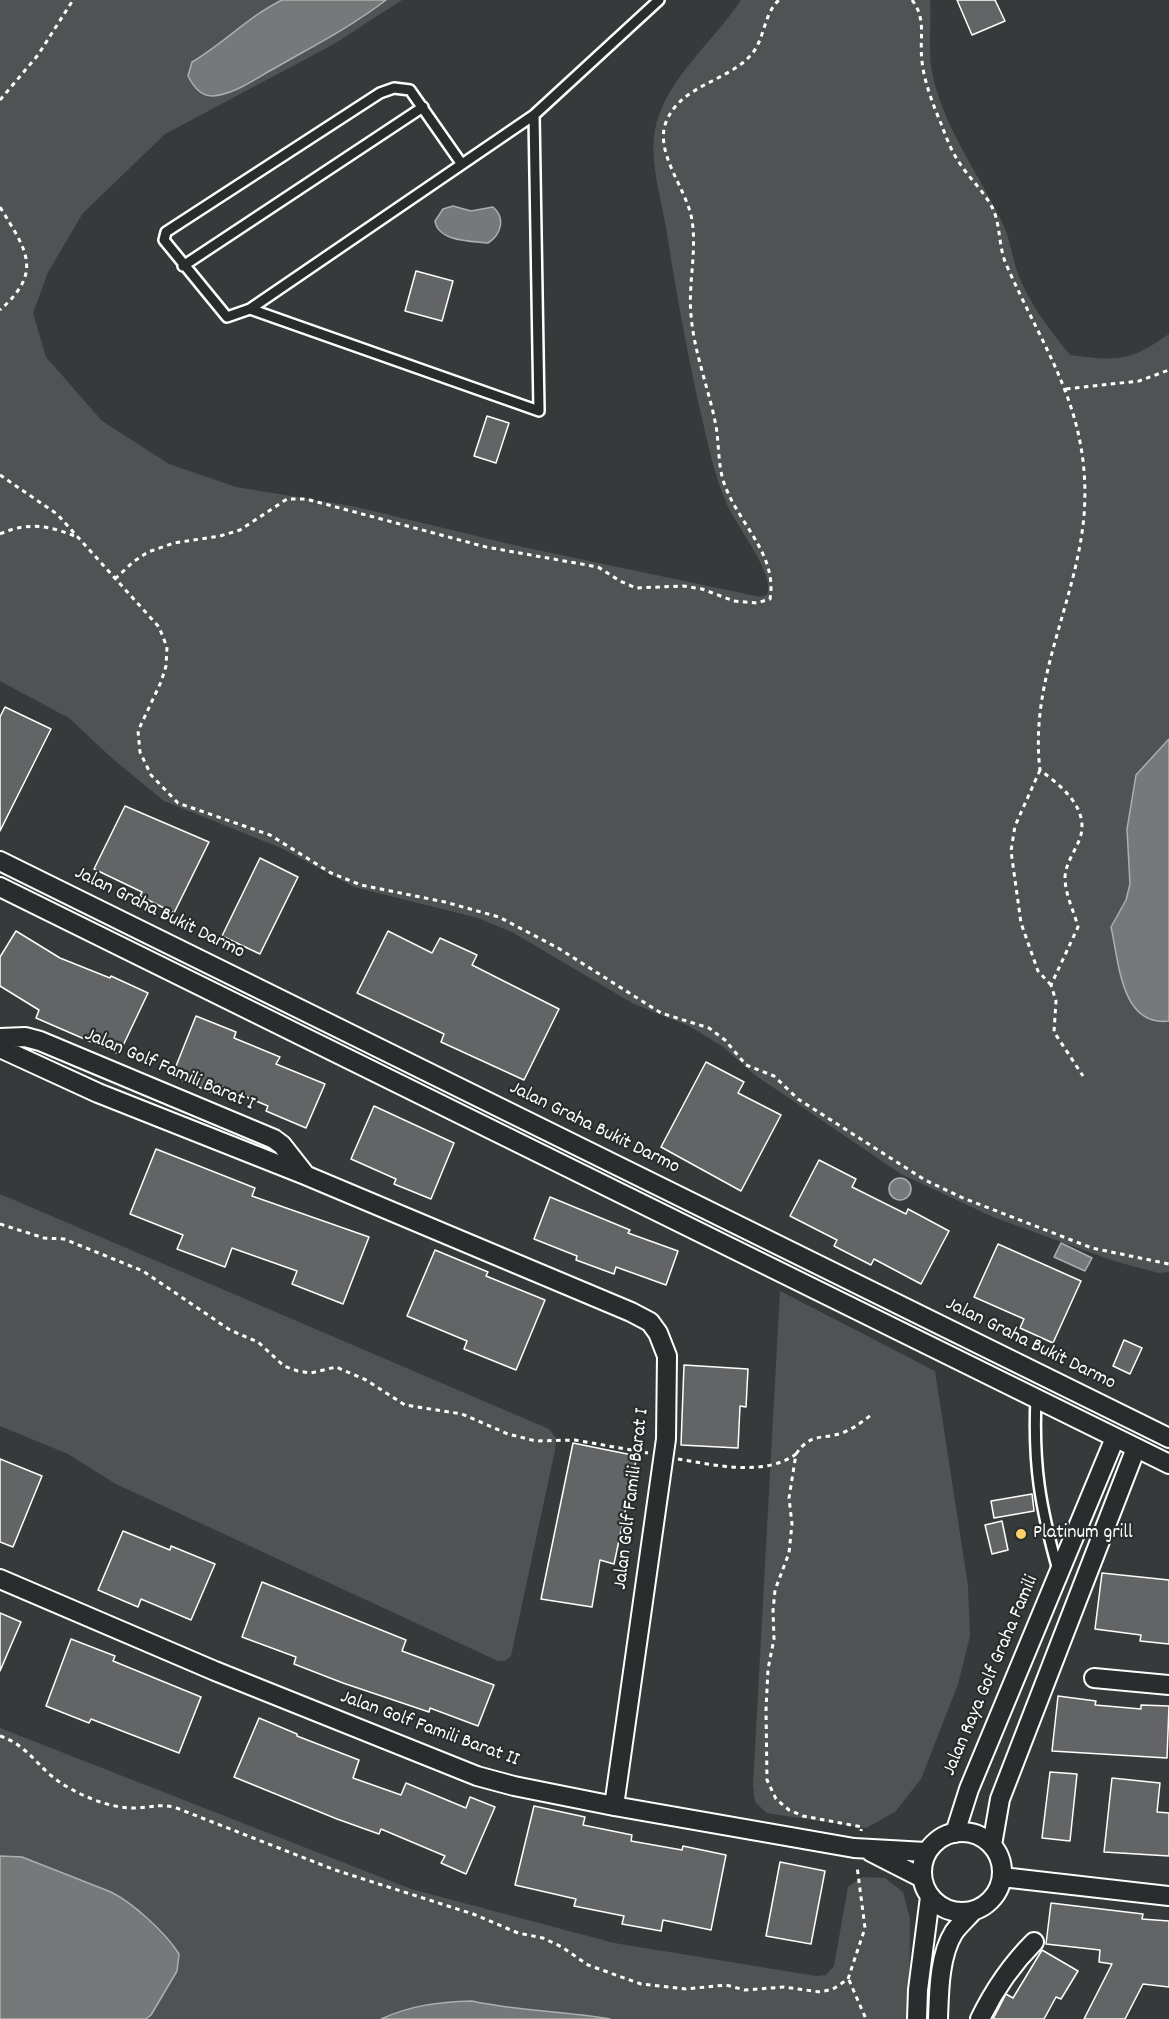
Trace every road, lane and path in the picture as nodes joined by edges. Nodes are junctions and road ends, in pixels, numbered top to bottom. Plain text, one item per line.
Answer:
1 (73, 0) edge
2 (659, 0) edge
3 (779, 0) edge
4 (912, 0) edge
5 (0, 100) edge
6 (423, 107) junction
7 (534, 115) junction
8 (461, 163) junction
9 (0, 207) edge
10 (183, 266) junction
11 (250, 309) junction
12 (0, 310) edge
13 (1169, 369) edge
14 (1066, 390) junction
15 (0, 475) edge
16 (0, 534) edge
17 (81, 538) junction
18 (115, 579) junction
19 (1040, 770) junction
20 (0, 861) edge
21 (0, 887) edge
22 (1051, 985) junction
23 (0, 1038) edge
24 (0, 1048) edge
25 (1083, 1076) dead end
26 (305, 1175) junction
27 (0, 1224) edge
28 (1169, 1264) edge
29 (1036, 1398) junction
30 (871, 1415) dead end
31 (1115, 1438) junction
32 (1169, 1438) edge
33 (1136, 1448) junction
34 (796, 1454) junction
35 (664, 1457) junction
36 (1169, 1464) edge
37 (1059, 1575) junction
38 (0, 1579) edge
39 (1094, 1678) dead end
40 (1169, 1685) edge
41 (0, 1736) edge
42 (614, 1806) junction
43 (956, 1833) junction
44 (992, 1845) junction
45 (859, 1849) junction
46 (926, 1852) junction
47 (1002, 1877) junction
48 (922, 1878) junction
49 (1169, 1896) edge
50 (930, 1897) junction
51 (973, 1911) junction
52 (1034, 1942) dead end
53 (848, 1979) junction
54 (866, 2019) edge
55 (917, 2019) edge
56 (939, 2019) edge
57 (980, 2019) edge

1 - 5 path
2 - 7 lane
3 - 18 path
4 - 14 path
6 - 8 lane
6 - 10 lane
6 - 10 lane
7 - 8 lane
7 - 11 lane
8 - 11 lane
9 - 12 path
10 - 11 lane
13 - 14 path
14 - 19 path
15 - 17 path
16 - 17 path
17 - 18 path
18 - 28 path
19 - 22 path
19 - 22 path
20 - 32 street, Jalan Graha Bukit Darmo
21 - 29 street
22 - 25 path
23 - 26 street, Jalan Golf Famili Barat I
24 - 26 street, Jalan Golf Famili Barat I
26 - 35 street, Jalan Golf Famili Barat I
27 - 35 path
29 - 31 street
29 - 37 lane
30 - 34 path
31 - 33 street
31 - 37 street, Jalan Raya Golf Graha Famili
33 - 36 street
33 - 44 street
34 - 35 path
34 - 45 path
35 - 42 street, Jalan Golf Famili Barat I
37 - 43 street, Jalan Raya Golf Graha Famili
38 - 42 street, Jalan Golf Famili Barat II
39 - 40 street
41 - 53 path
42 - 45 street, Jalan Golf Famili Barat II
43 - 44 street
43 - 46 street
44 - 47 street
45 - 46 street, Jalan Golf Famili Barat II
45 - 48 street, Jalan Golf Famili Barat II
45 - 53 path
46 - 48 street
47 - 49 street
47 - 51 street
48 - 50 street
50 - 51 street
50 - 55 street
51 - 56 street
52 - 57 street
53 - 54 path

